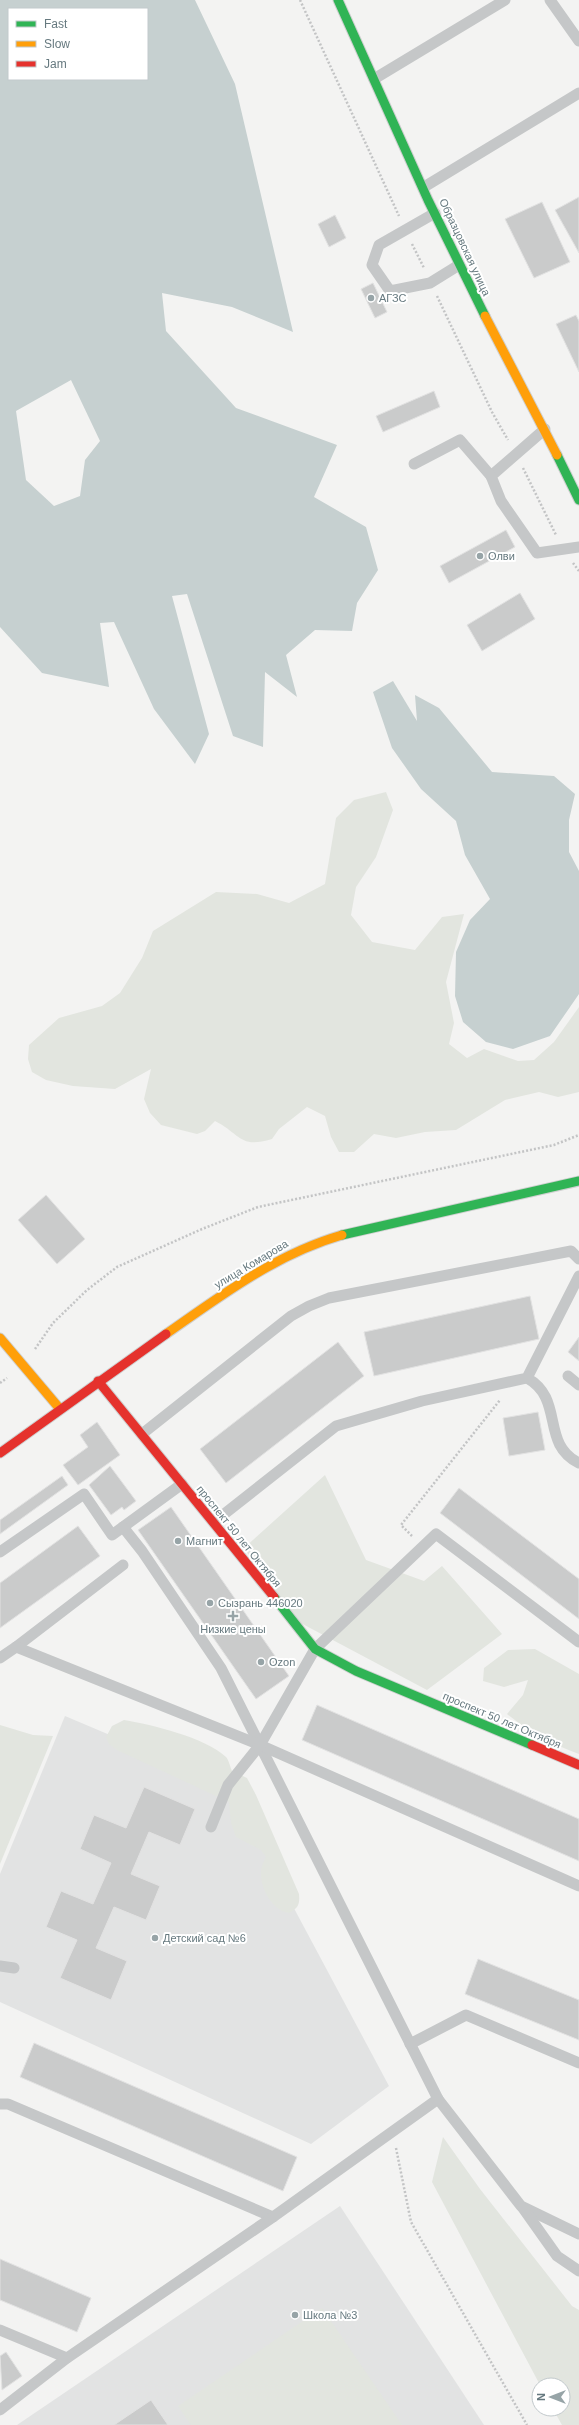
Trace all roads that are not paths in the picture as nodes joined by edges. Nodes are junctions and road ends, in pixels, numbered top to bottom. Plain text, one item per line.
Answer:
1 (338, 0) edge
2 (505, 0) edge
3 (550, 0) edge
4 (579, 41) edge
5 (374, 80) junction
6 (579, 93) edge
7 (424, 187) junction
8 (436, 213) junction
9 (459, 265) junction
10 (545, 429) junction
11 (414, 464) dead end
12 (491, 476) junction
13 (579, 500) edge
14 (579, 547) edge
15 (579, 1181) edge
16 (579, 1258) edge
17 (579, 1276) edge
18 (0, 1338) edge
19 (568, 1376) dead end
20 (527, 1378) junction
21 (98, 1382) junction
22 (579, 1385) edge
23 (60, 1409) junction
24 (142, 1434) junction
25 (0, 1453) edge
26 (579, 1462) edge
27 (182, 1484) junction
28 (214, 1522) junction
29 (123, 1527) junction
30 (0, 1552) edge
31 (122, 1565) dead end
32 (579, 1642) edge
33 (16, 1647) junction
34 (315, 1649) junction
35 (0, 1658) edge
36 (260, 1745) junction
37 (579, 1765) edge
38 (211, 1827) dead end
39 (579, 1886) edge
40 (0, 1966) edge
41 (14, 1968) dead end
42 (410, 2044) junction
43 (579, 2063) edge
44 (438, 2099) junction
45 (0, 2104) edge
46 (521, 2206) junction
47 (273, 2217) junction
48 (579, 2234) edge
49 (579, 2270) edge
50 (0, 2330) edge
51 (67, 2358) junction
52 (0, 2410) edge

1 - 5 main road, Образцовская улица
2 - 5 lane
3 - 4 lane
5 - 7 main road, Образцовская улица
6 - 7 lane
7 - 8 main road, Образцовская улица
8 - 9 main road, Образцовская улица
8 - 9 lane
9 - 10 main road, Образцовская улица
10 - 12 lane
10 - 13 main road, Образцовская улица
11 - 12 lane
12 - 14 lane
15 - 21 main road, улица Комарова
16 - 24 lane
17 - 20 lane
18 - 23 main road
19 - 22 lane
20 - 26 lane
20 - 28 lane
21 - 23 main road, улица Комарова
21 - 24 main road, проспект 50 лет Октября
23 - 25 main road, улица Комарова
24 - 27 main road, проспект 50 лет Октября
27 - 28 main road, проспект 50 лет Октября
27 - 29 lane
28 - 34 main road, проспект 50 лет Октября
29 - 30 lane
29 - 36 lane
31 - 33 lane
32 - 34 lane
33 - 35 lane
33 - 36 lane
34 - 36 lane
34 - 37 main road, проспект 50 лет Октября
36 - 38 lane
36 - 39 lane
36 - 42 lane
40 - 41 lane
42 - 43 lane
42 - 44 lane
44 - 46 lane
44 - 47 lane
45 - 47 lane
46 - 48 lane
46 - 49 lane
47 - 51 lane
50 - 51 lane
51 - 52 lane

